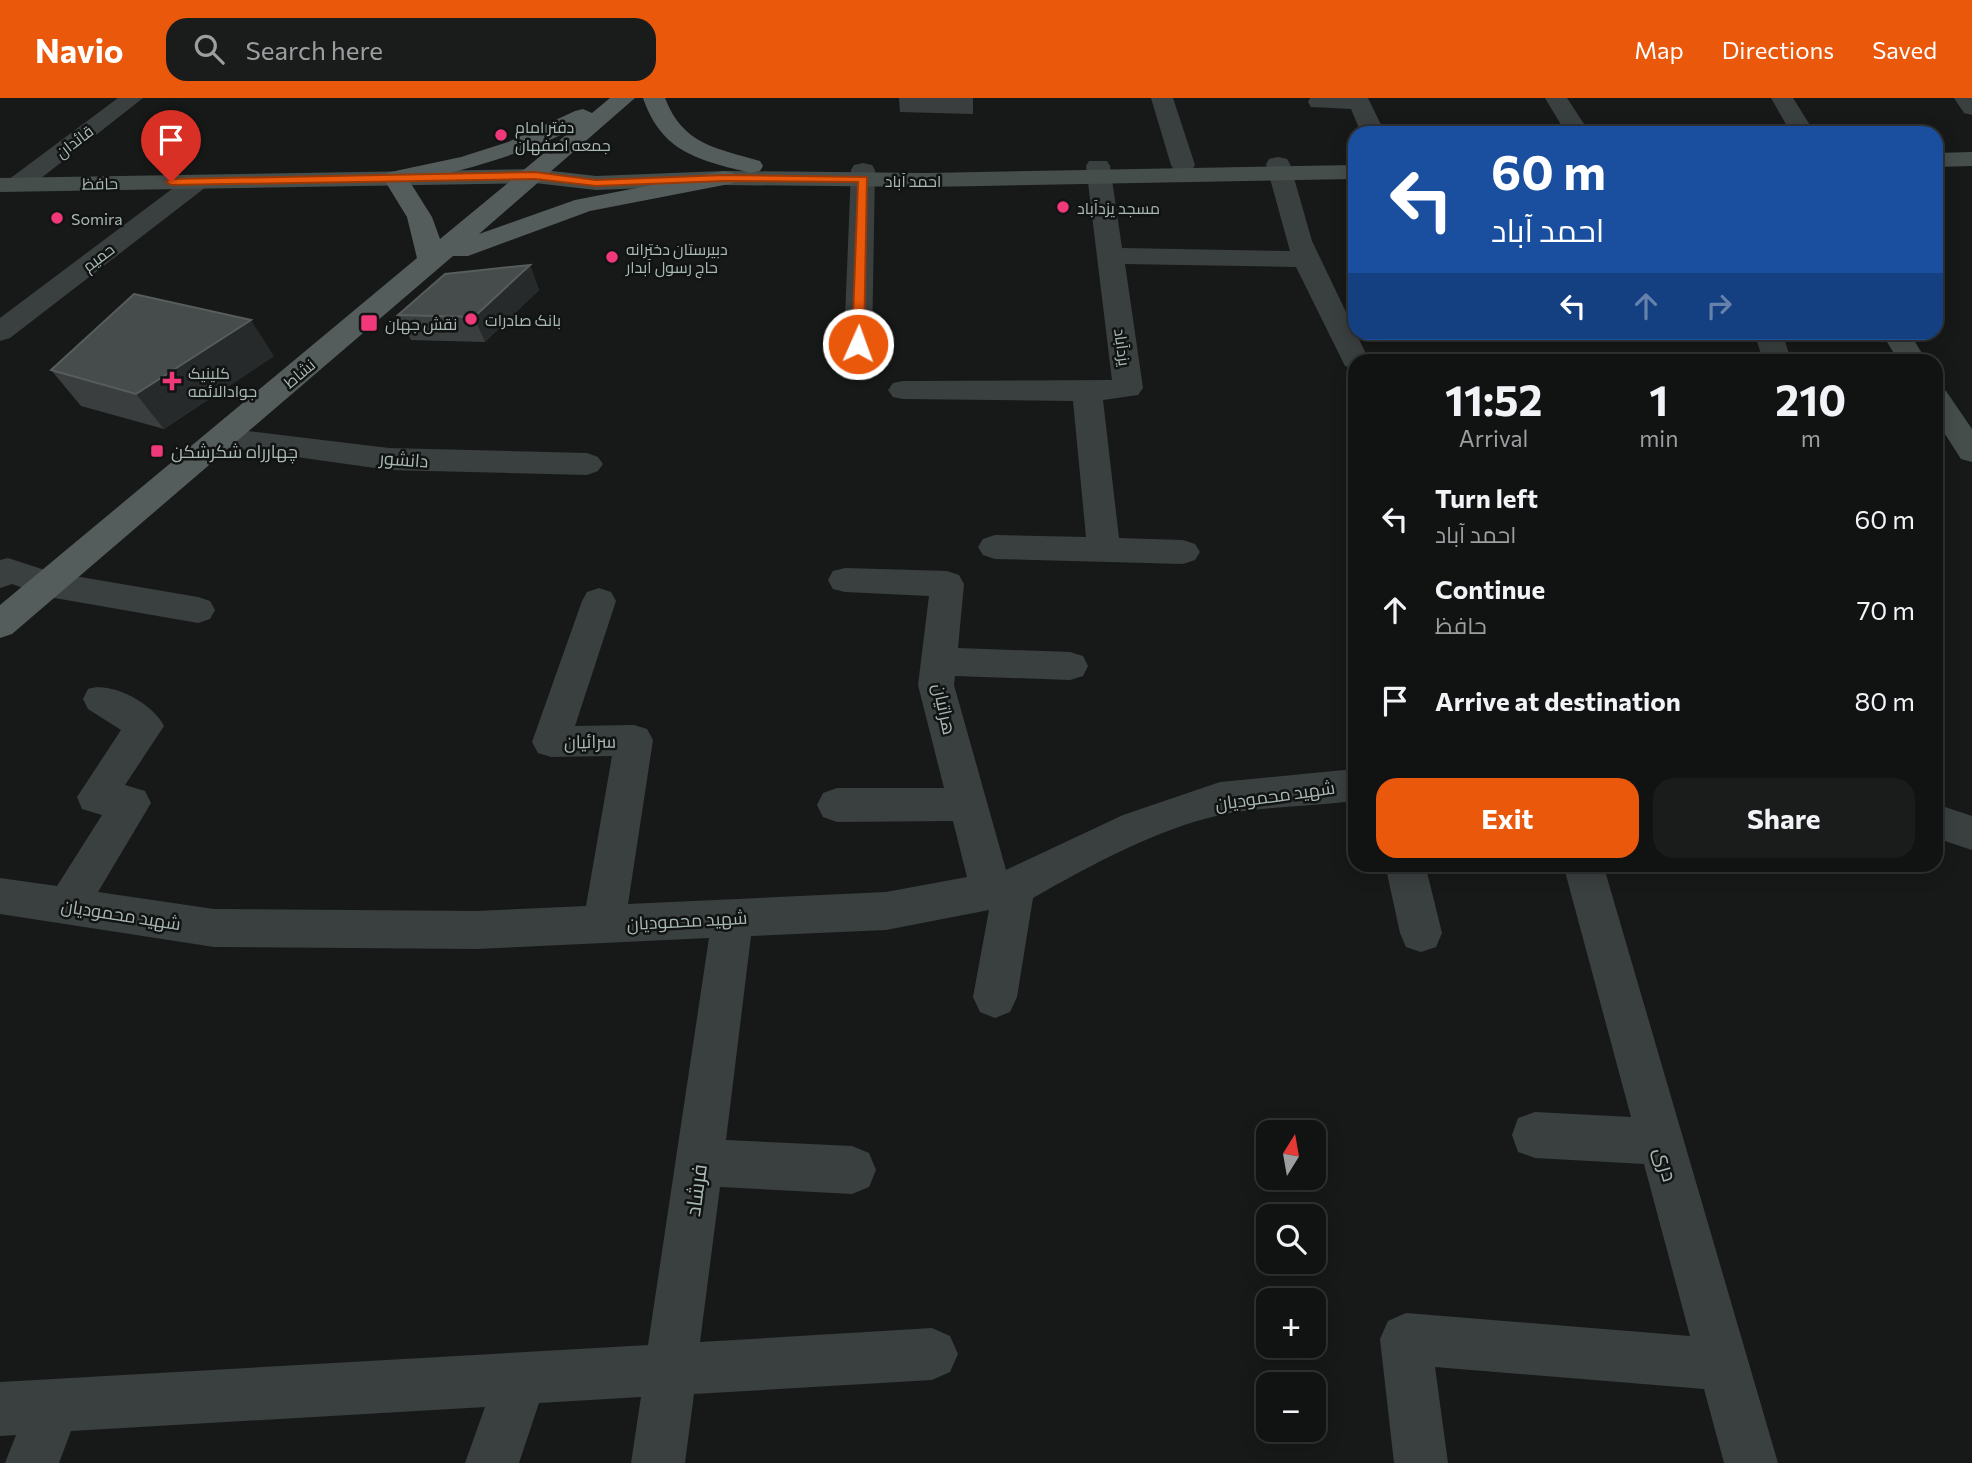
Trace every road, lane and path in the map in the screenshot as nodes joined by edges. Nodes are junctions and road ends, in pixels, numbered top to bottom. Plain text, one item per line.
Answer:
1 (132, 98) edge
2 (623, 98) edge
3 (654, 98) edge
4 (1161, 98) edge
5 (1556, 98) edge
6 (1782, 98) edge
7 (1965, 98) edge
8 (1319, 102) dead end
9 (1972, 107) edge
10 (1370, 126) edge
11 (1574, 126) edge
12 (1799, 126) edge
13 (1972, 151) edge
14 (1943, 152) edge
15 (1972, 159) edge
16 (1943, 160) edge
17 (1348, 163) edge
18 (1183, 165) junction
19 (751, 166) junction
20 (1278, 169) junction
21 (1099, 172) junction
22 (1348, 172) edge
23 (863, 175) junction
24 (535, 176) junction
25 (395, 178) junction
26 (724, 178) junction
27 (197, 182) junction
28 (8, 185) edge
29 (1110, 256) junction
30 (1304, 259) junction
31 (431, 261) junction
32 (0, 332) edge
33 (858, 344) dead end
34 (1352, 354) edge
35 (902, 390) dead end
36 (1087, 392) junction
37 (1943, 408) edge
38 (222, 438) junction
39 (1972, 452) edge
40 (587, 464) dead end
41 (995, 547) dead end
42 (1104, 550) junction
43 (1183, 552) dead end
44 (0, 576) edge
45 (845, 580) dead end
46 (49, 584) junction
47 (599, 601) dead end
48 (198, 610) dead end
49 (0, 625) edge
50 (939, 661) junction
51 (1070, 666) dead end
52 (101, 699) dead end
53 (1348, 786) edge
54 (968, 804) junction
55 (837, 805) dead end
56 (1943, 823) edge
57 (1972, 833) edge
58 (1407, 872) edge
59 (1585, 872) edge
60 (1003, 889) junction
61 (0, 896) edge
62 (67, 906) junction
63 (733, 917) junction
64 (604, 923) junction
65 (1421, 933) dead end
66 (995, 997) dead end
67 (1535, 1135) dead end
68 (1661, 1142) junction
69 (699, 1162) junction
70 (852, 1170) dead end
71 (932, 1354) dead end
72 (1724, 1365) junction
73 (671, 1367) junction
74 (521, 1377) junction
75 (53, 1408) junction
76 (0, 1409) edge
77 (32, 1463) edge
78 (492, 1463) edge
79 (658, 1463) edge
80 (1421, 1463) edge
81 (1751, 1463) edge

1 - 28 street, قائدان
2 - 24 main road, نشاط
2 - 25 main road
3 - 19 main road
4 - 18 street
5 - 11 street
6 - 12 street
7 - 9 street
8 - 10 street
13 - 14 main road
15 - 16 main road
17 - 20 main road, احمد آباد
18 - 20 main road, احمد آباد
18 - 21 main road, احمد آباد
19 - 23 main road, احمد آباد
19 - 24 main road, احمد آباد
20 - 21 main road, احمد آباد
20 - 22 main road, احمد آباد
20 - 30 street
21 - 23 main road, احمد آباد
21 - 29 street, یزدآباد
23 - 26 main road, احمد آباد
23 - 33 street
24 - 25 main road, حافظ
24 - 26 main road, احمد آباد
24 - 31 main road, نشاط
25 - 27 main road, حافظ
25 - 31 main road
26 - 31 main road
27 - 28 main road, حافظ
27 - 32 street, حمیم
29 - 30 street
29 - 36 street, یزدآباد
30 - 34 street
31 - 38 main road, نشاط
35 - 36 street, یزدآباد
36 - 42 street
37 - 39 main road
38 - 40 street, دانشور
38 - 46 main road, نشاط
41 - 42 street
42 - 43 street
44 - 46 street
45 - 50 street, هراتیان
46 - 48 street
46 - 49 main road, نشاط
47 - 64 street, سرائیان
50 - 51 street
50 - 54 street, هراتیان
52 - 62 street
53 - 60 street, شهید محمودیان
54 - 55 street
54 - 60 street, هراتیان
56 - 57 street
58 - 65 street
59 - 68 street, دری
60 - 63 street, شهید محمودیان
60 - 66 street
61 - 62 street, شهید محمودیان
62 - 64 street, شهید محمودیان
63 - 64 street, شهید محمودیان
63 - 69 street, فرشاد
67 - 68 street
68 - 72 street, دری
69 - 70 street
69 - 73 street, فرشاد
71 - 73 street
72 - 80 street
72 - 81 street, دری
73 - 74 street
73 - 79 street, فرشاد
74 - 75 street
74 - 78 street
75 - 76 street
75 - 77 street

